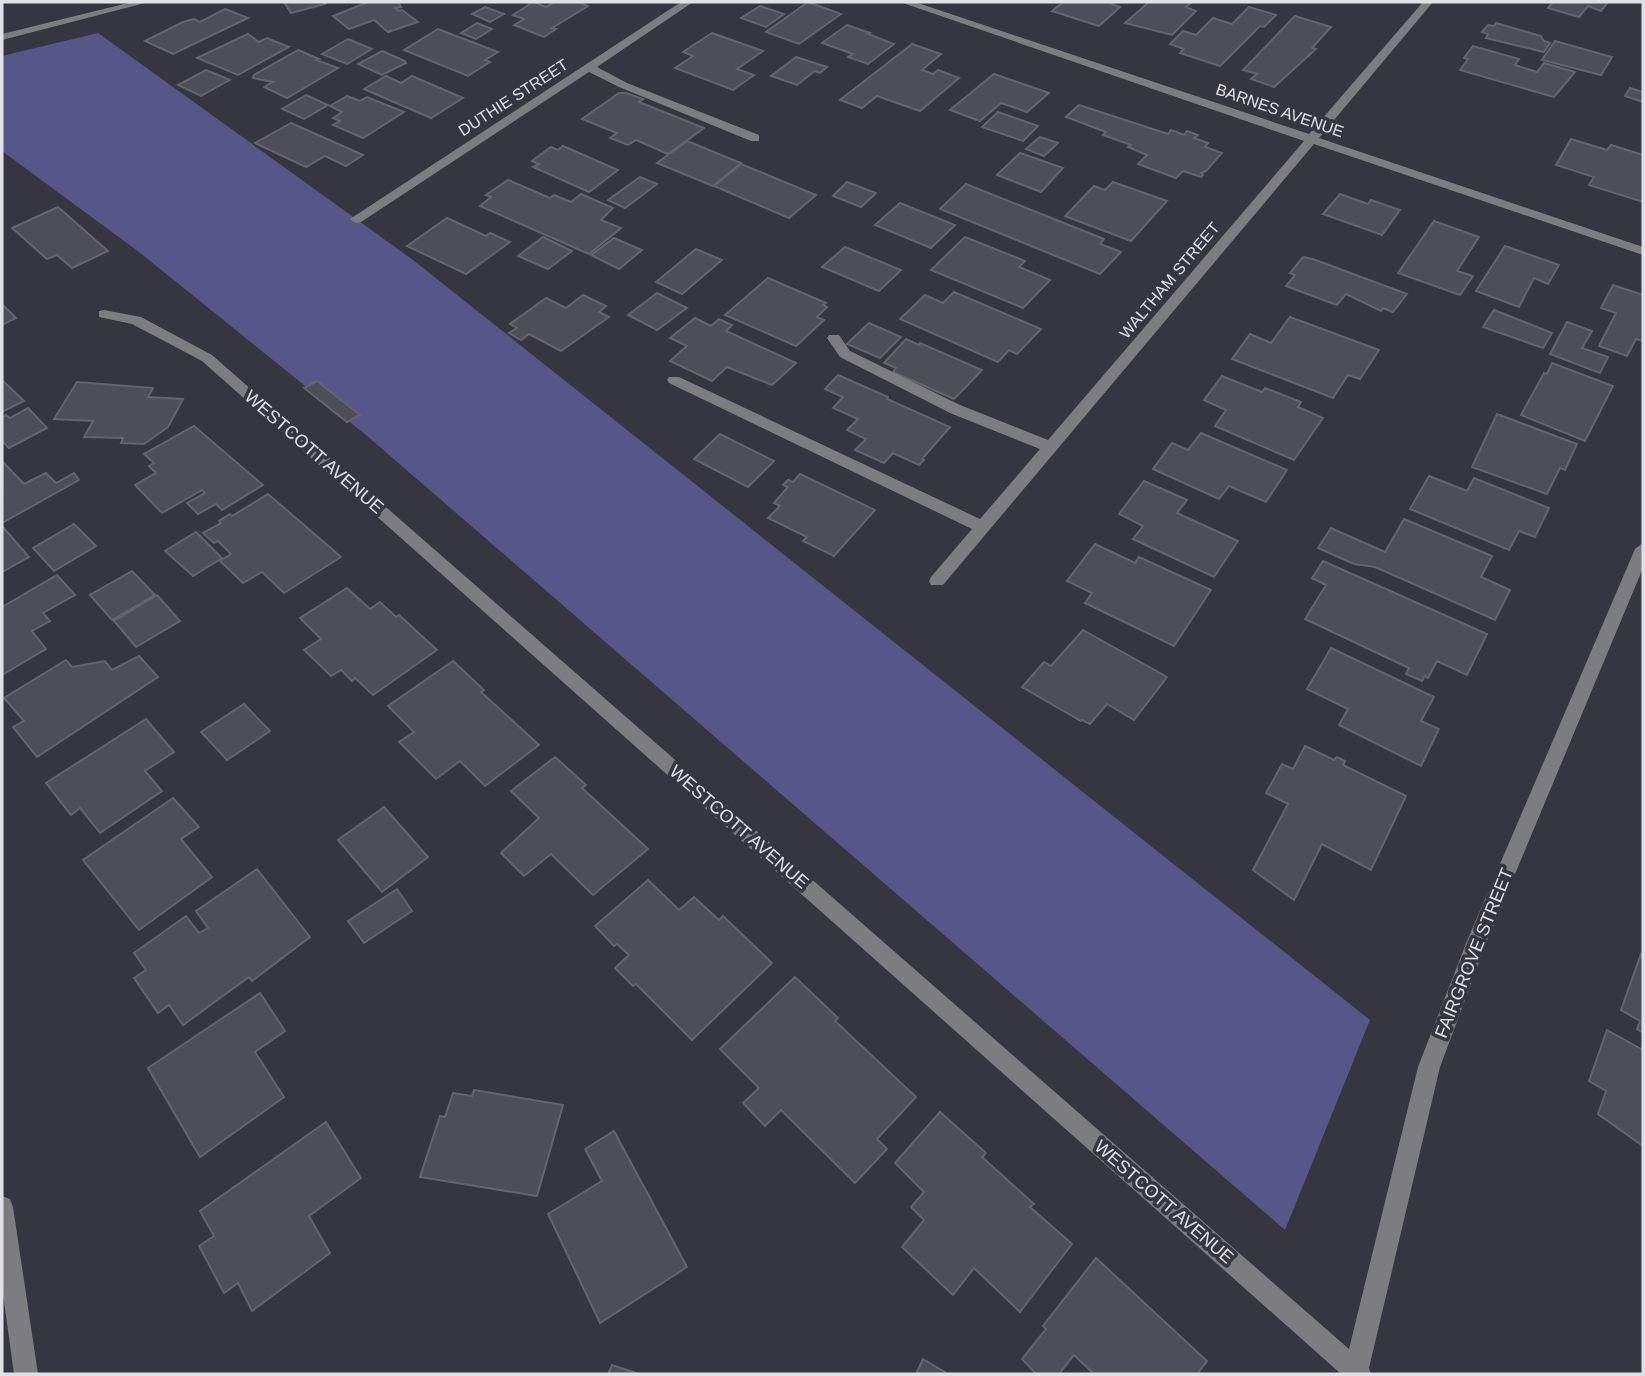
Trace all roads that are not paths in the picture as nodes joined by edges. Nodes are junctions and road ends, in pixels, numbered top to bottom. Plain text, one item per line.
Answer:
1 (144, 2) edge
2 (688, 2) edge
3 (905, 2) edge
4 (1428, 2) edge
5 (122, 4) edge
6 (2, 37) edge
7 (589, 67) junction
8 (1312, 137) junction
9 (755, 138) dead end
10 (356, 219) dead end
11 (1643, 251) edge
12 (104, 314) dead end
13 (834, 338) dead end
14 (674, 380) dead end
15 (1050, 447) junction
16 (982, 527) junction
17 (1643, 549) edge
18 (937, 581) dead end
19 (2, 1207) edge
20 (1357, 1373) edge
21 (26, 1374) edge

1 - 5 street
2 - 7 street, DUTHIE STREET
3 - 8 street, BARNES AVENUE
4 - 8 street, WALTHAM STREET
5 - 6 street
7 - 9 street
7 - 10 street, DUTHIE STREET
8 - 11 street, BARNES AVENUE
8 - 15 street, WALTHAM STREET
12 - 20 street, WESTCOTT AVENUE
13 - 15 street
14 - 16 street
15 - 16 street, WALTHAM STREET
16 - 18 street, WALTHAM STREET
17 - 20 street, FAIRGROVE STREET
19 - 21 street

